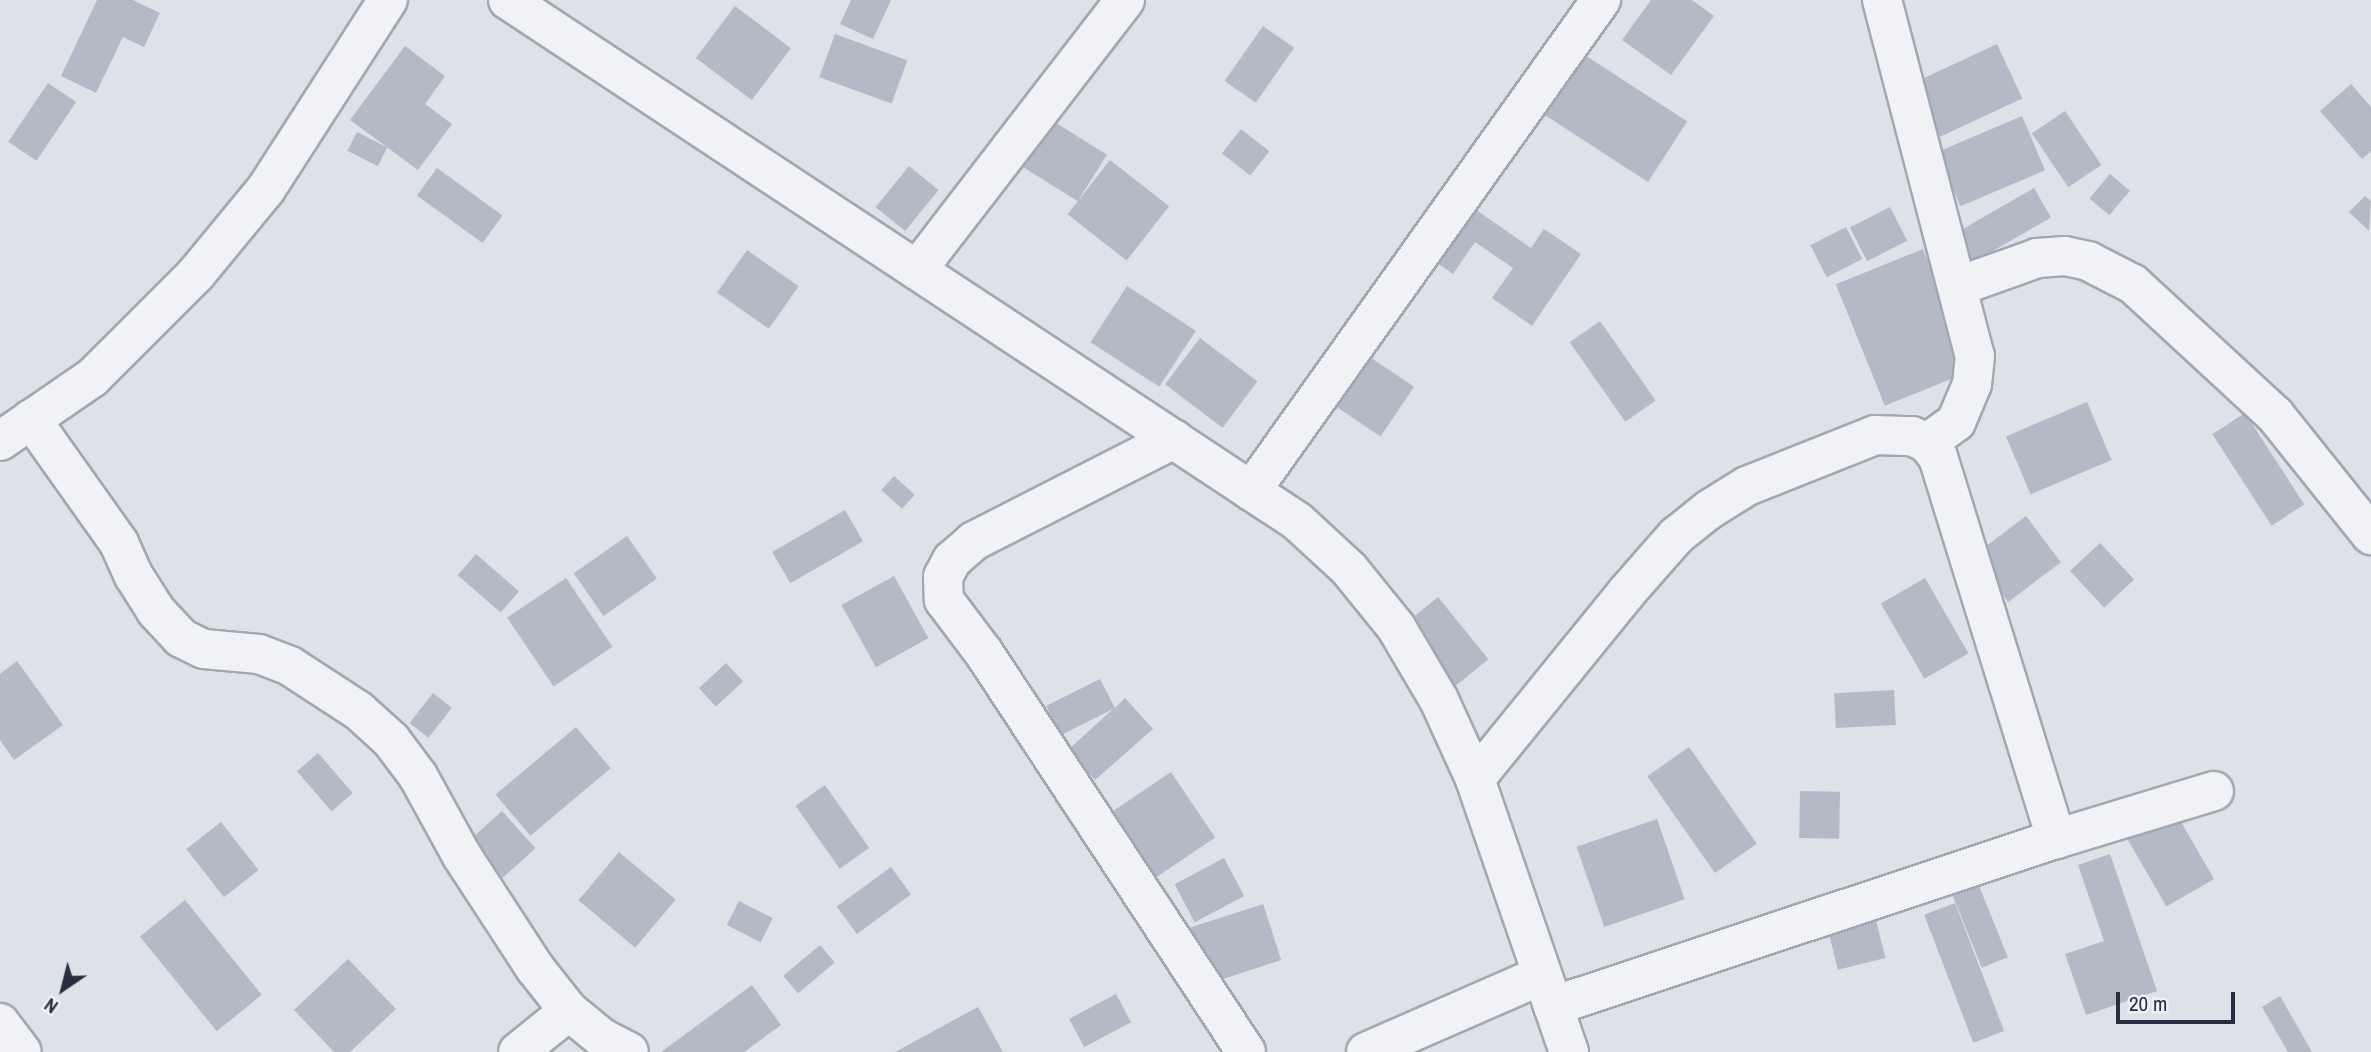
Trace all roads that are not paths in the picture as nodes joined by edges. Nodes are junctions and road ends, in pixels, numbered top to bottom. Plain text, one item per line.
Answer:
1 (388, 0) edge
2 (509, 0) edge
3 (1125, 0) edge
4 (1601, 0) edge
5 (1882, 0) edge
6 (917, 270) junction
7 (1959, 286) junction
8 (32, 419) junction
9 (1174, 439) junction
10 (0, 441) edge
11 (1927, 443) junction
12 (1251, 491) junction
13 (2369, 527) edge
14 (1475, 779) junction
15 (2214, 791) dead end
16 (2056, 839) junction
17 (1547, 990) junction
18 (569, 1011) junction
19 (0, 1023) edge
20 (22, 1052) edge
21 (518, 1052) edge
22 (629, 1052) edge
23 (1246, 1052) edge
24 (1366, 1052) edge
25 (1569, 1052) edge

1 - 8 street
2 - 6 street
3 - 6 street
4 - 12 street
5 - 7 street
6 - 9 street
7 - 11 street
7 - 13 street
8 - 10 street
8 - 18 street
9 - 12 street
9 - 23 street
11 - 14 street
11 - 16 street
12 - 14 street
14 - 17 street
15 - 16 street
16 - 17 street
17 - 24 street
17 - 25 street
18 - 21 street
18 - 22 street
19 - 20 street

